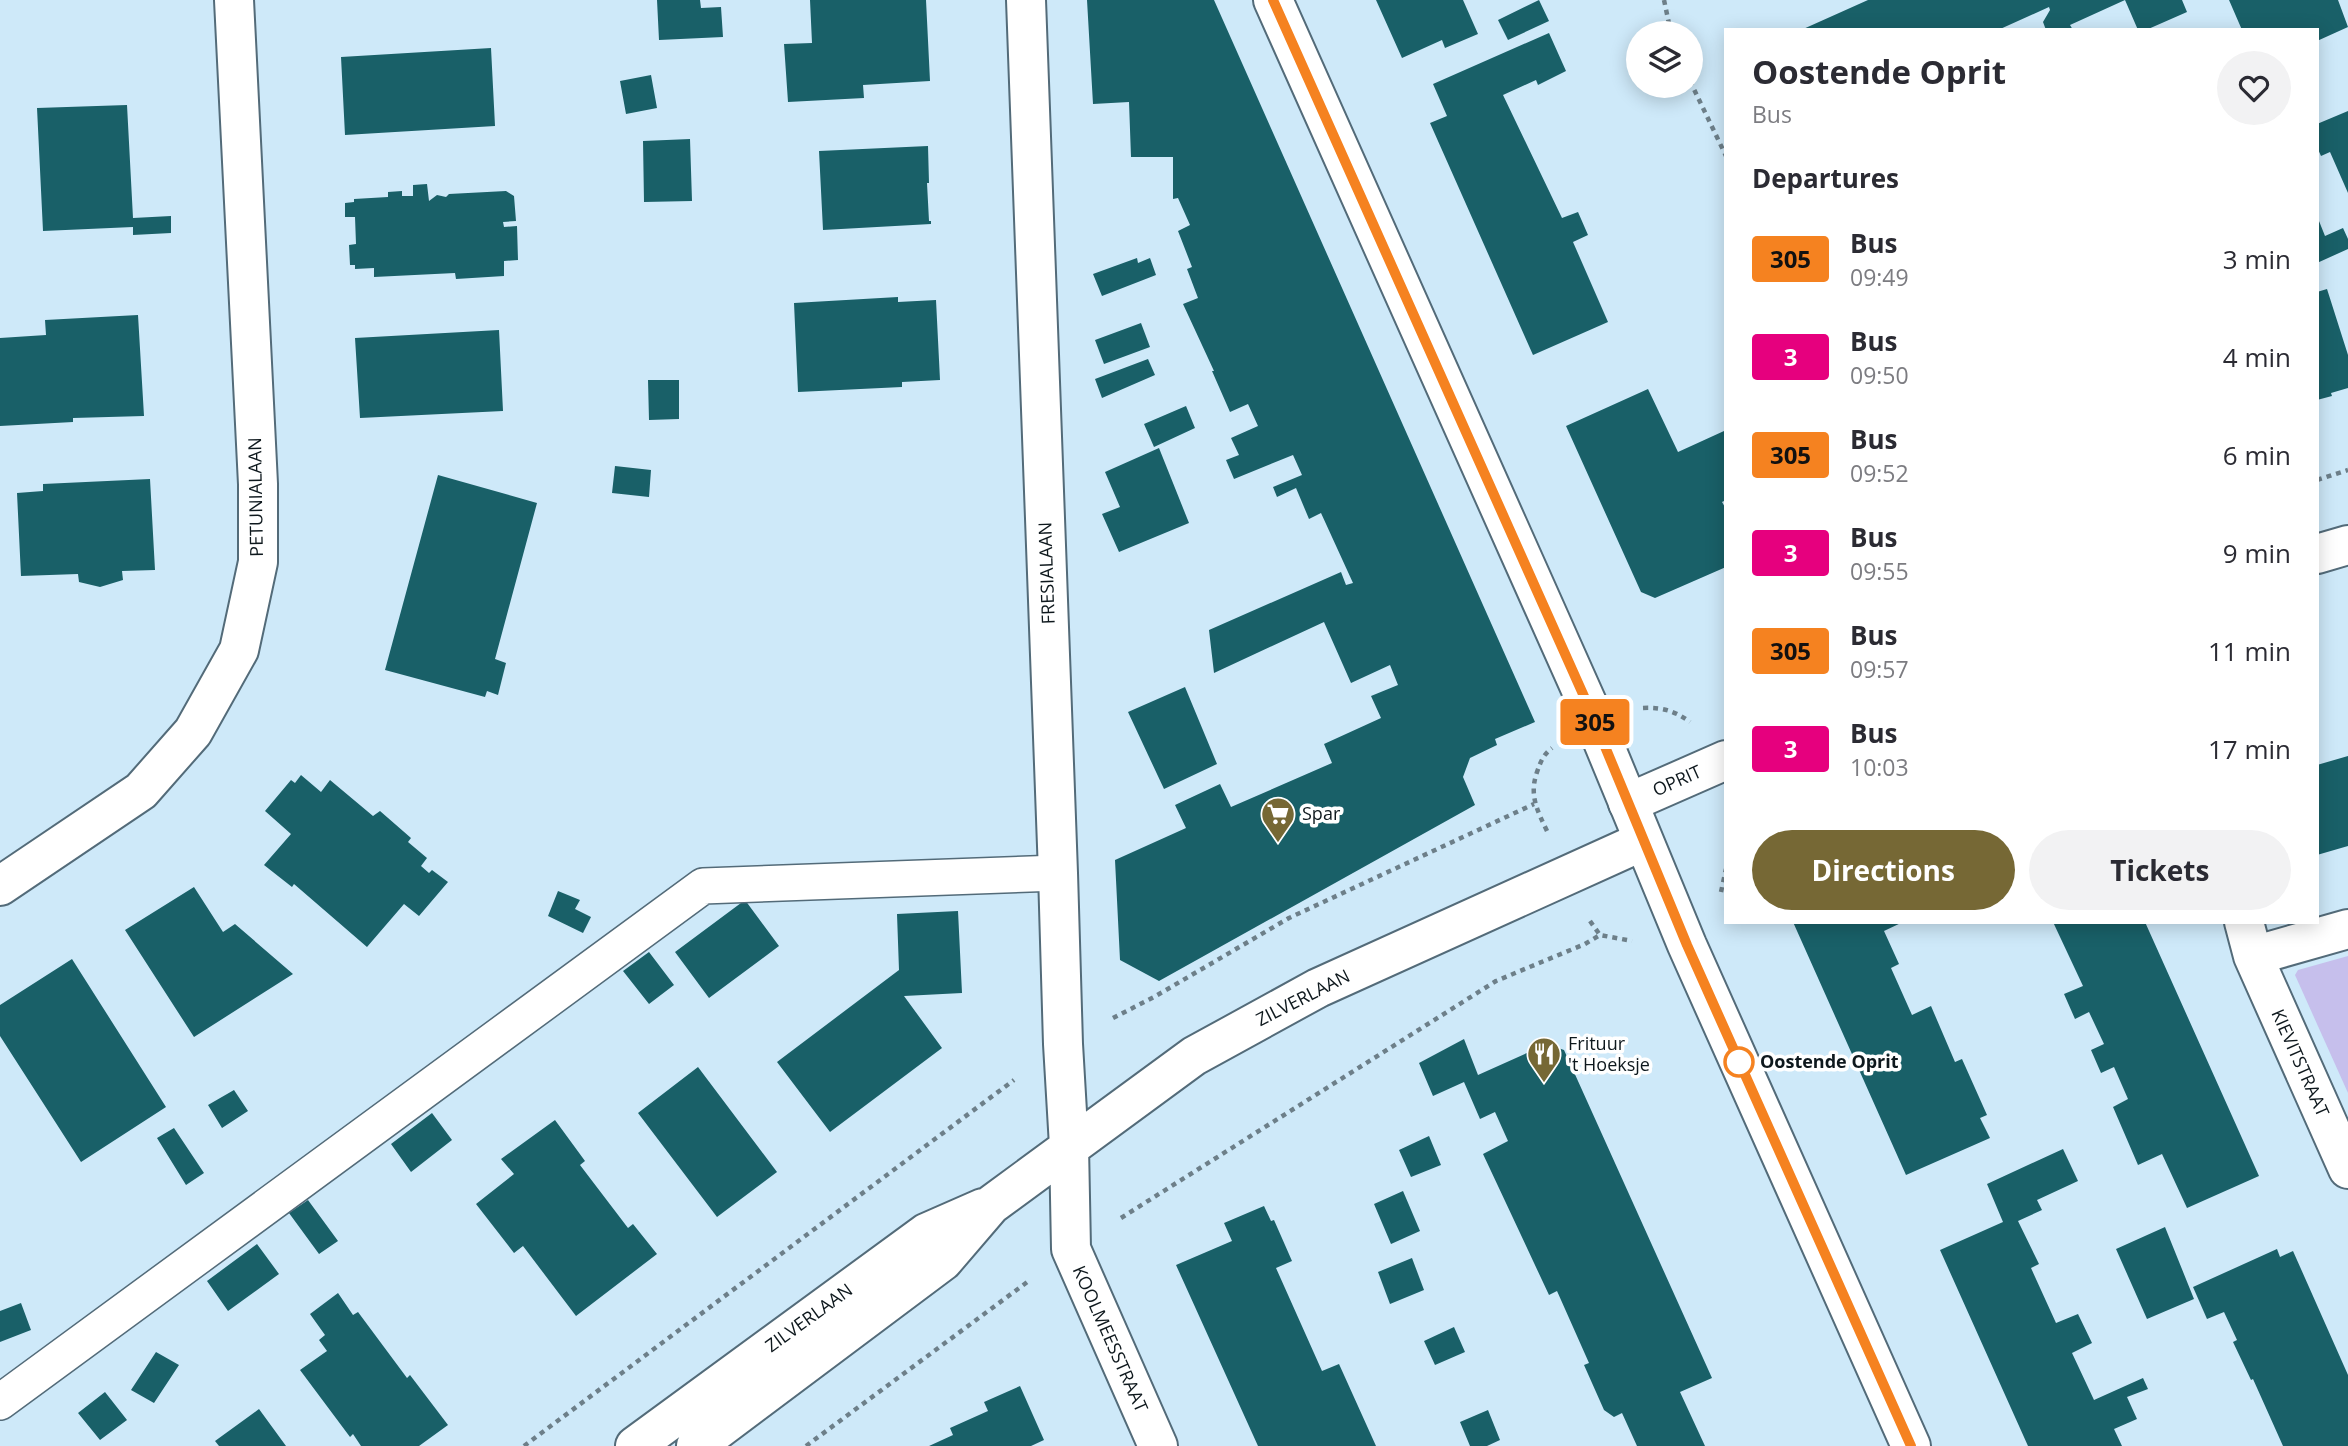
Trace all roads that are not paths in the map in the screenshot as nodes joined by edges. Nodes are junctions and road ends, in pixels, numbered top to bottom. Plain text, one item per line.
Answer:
1 (234, 0) edge
2 (1026, 0) edge
3 (1273, 0) edge
4 (2348, 545) edge
5 (2319, 553) edge
6 (1724, 761) edge
7 (1628, 803) junction
8 (1643, 841) junction
9 (1058, 873) junction
10 (0, 886) edge
11 (2348, 929) edge
12 (2248, 939) edge
13 (1069, 1146) junction
14 (2348, 1169) edge
15 (991, 1205) junction
16 (0, 1402) edge
17 (635, 1446) edge
18 (696, 1446) edge
19 (1158, 1446) edge
20 (1910, 1446) edge

1 - 10 street, PETUNIALAAN
2 - 9 street, FRESIALAAN
3 - 7 street
4 - 5 street
6 - 7 street, OPRIT
7 - 8 street
8 - 13 street, ZILVERLAAN
8 - 20 street
9 - 13 street, FRESIALAAN
9 - 16 lane
11 - 12 street, KIEVITSTRAAT
12 - 14 street, KIEVITSTRAAT
13 - 15 street, ZILVERLAAN
13 - 19 street, KOOLMEESSTRAAT
15 - 17 street, ZILVERLAAN
15 - 18 street, ZILVERLAAN

